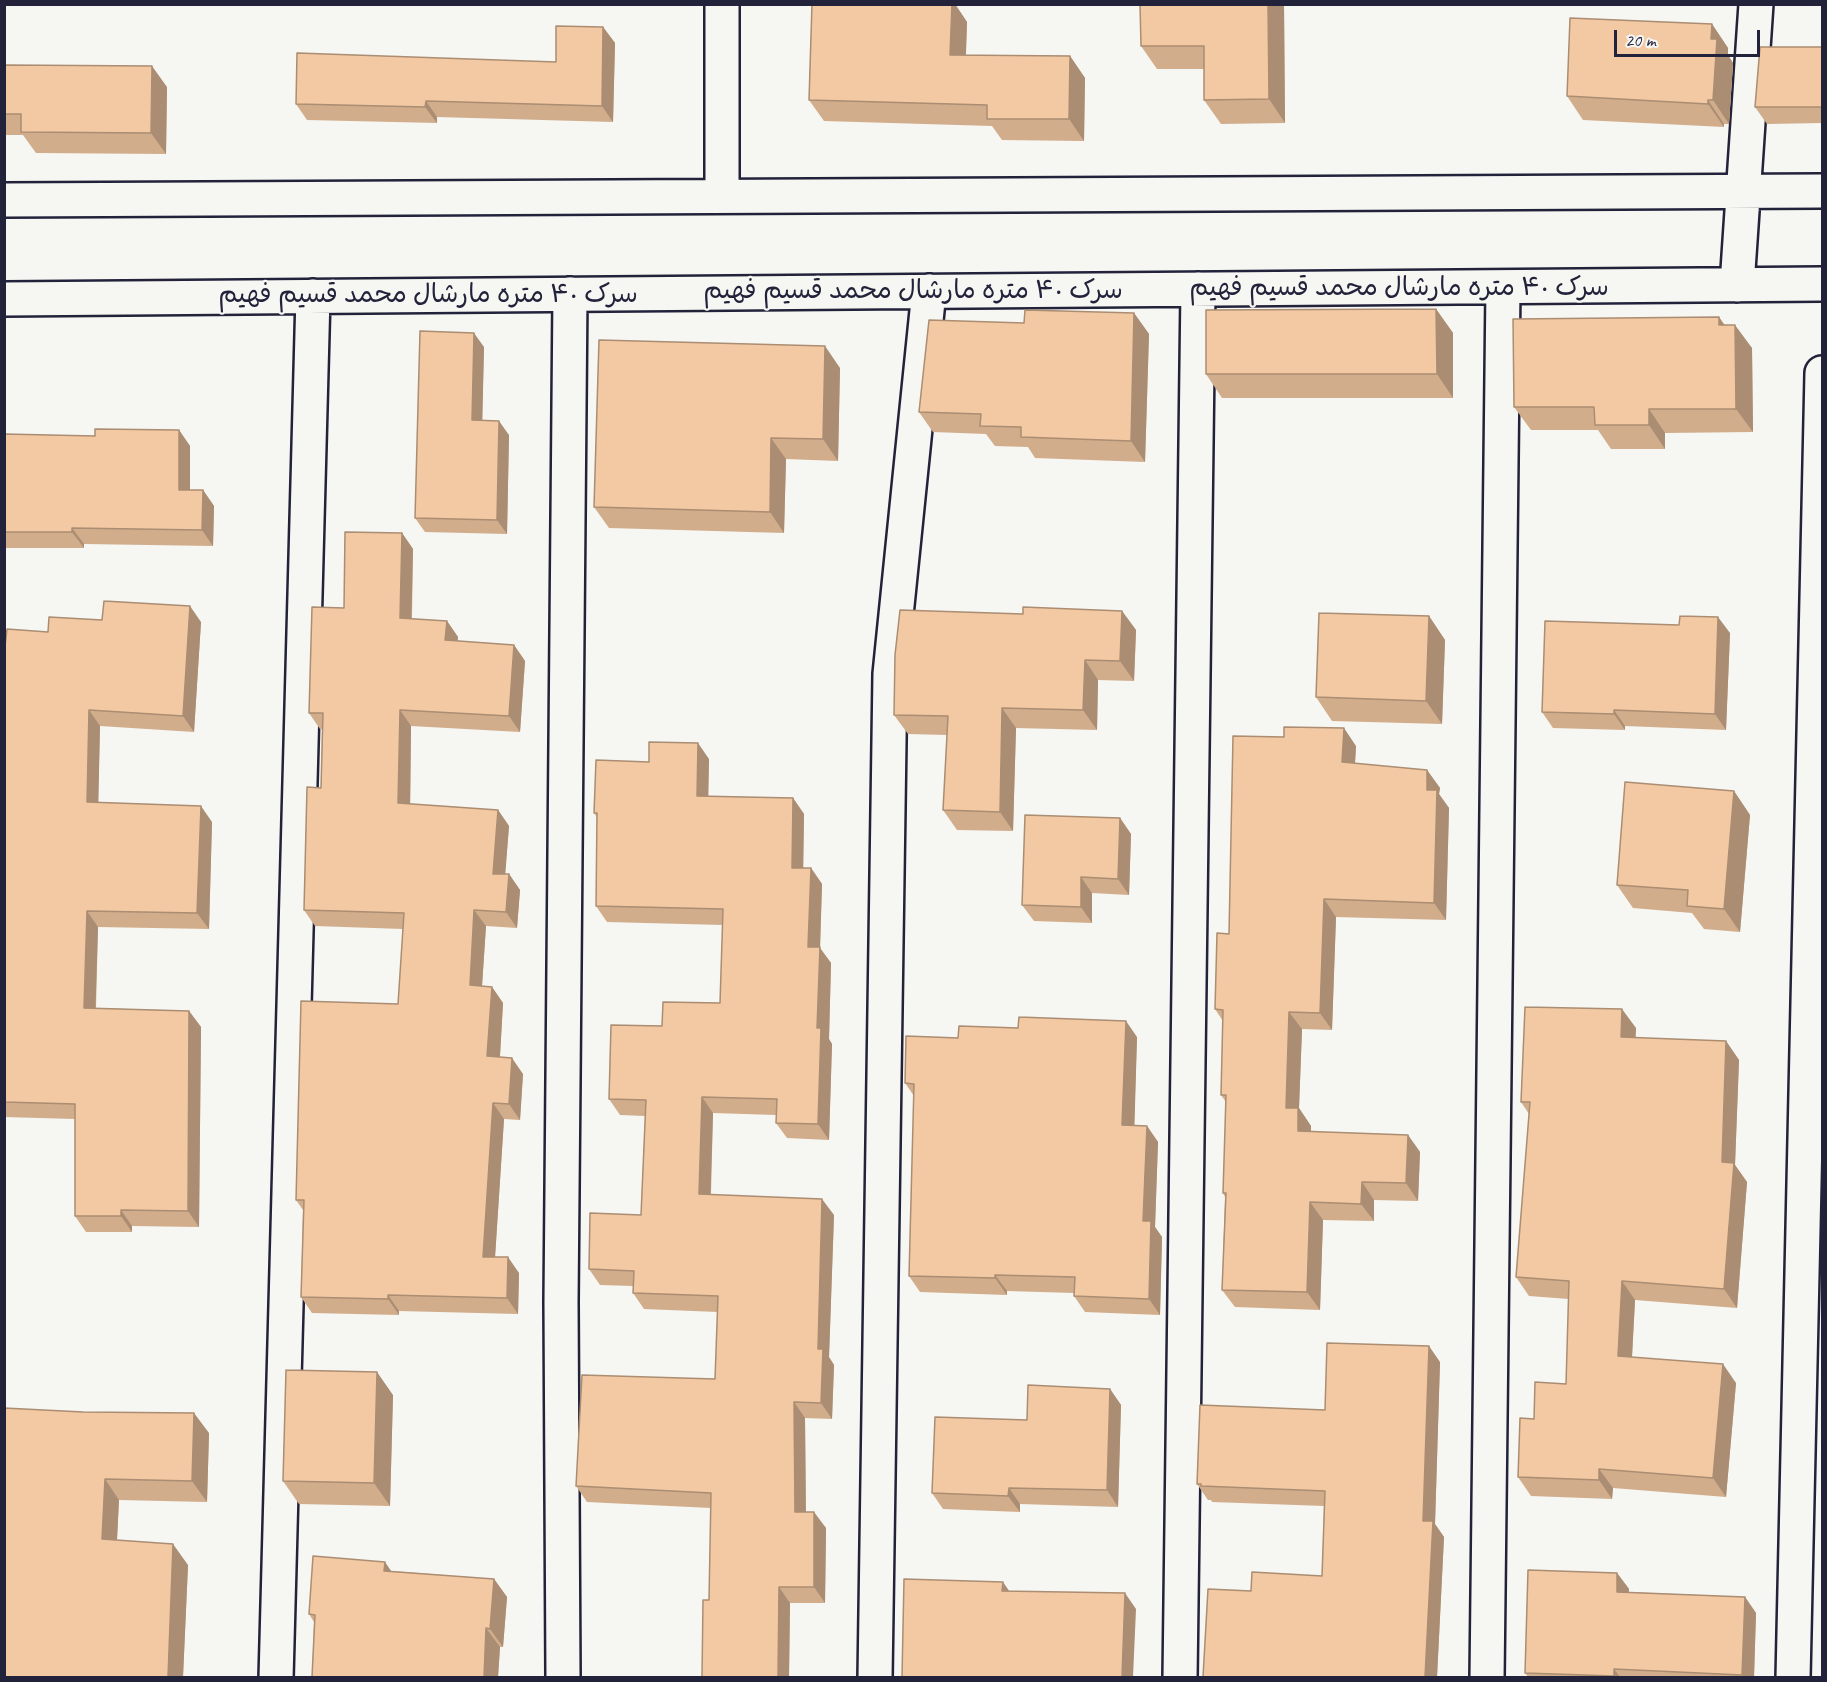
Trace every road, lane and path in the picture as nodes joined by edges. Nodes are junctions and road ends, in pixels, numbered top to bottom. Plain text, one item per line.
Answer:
1 (722, 4) edge
2 (1756, 4) edge
3 (1743, 191) junction
4 (1822, 191) edge
5 (722, 196) junction
6 (4, 200) edge
7 (1822, 284) edge
8 (1737, 285) junction
9 (1503, 287) junction
10 (1198, 290) junction
11 (929, 291) junction
12 (570, 294) junction
13 (313, 296) junction
14 (4, 299) edge
15 (1822, 373) edge
16 (276, 1677) edge
17 (563, 1677) edge
18 (875, 1677) edge
19 (1180, 1677) edge
20 (1487, 1677) edge
21 (1792, 1677) edge

1 - 5 street
2 - 3 street
3 - 4 street
3 - 5 street
3 - 8 street
5 - 6 street
7 - 8 street, سرک ۴۰ متره مارشال محمد قسیم فهیم
8 - 9 street, سرک ۴۰ متره مارشال محمد قسیم فهیم
9 - 10 street, سرک ۴۰ متره مارشال محمد قسیم فهیم
9 - 20 street
10 - 11 street, سرک ۴۰ متره مارشال محمد قسیم فهیم
10 - 19 street
11 - 12 street, سرک ۴۰ متره مارشال محمد قسیم فهیم
11 - 18 street
12 - 13 street, سرک ۴۰ متره مارشال محمد قسیم فهیم
12 - 17 street
13 - 14 street, سرک ۴۰ متره مارشال محمد قسیم فهیم
13 - 16 street
15 - 21 street

